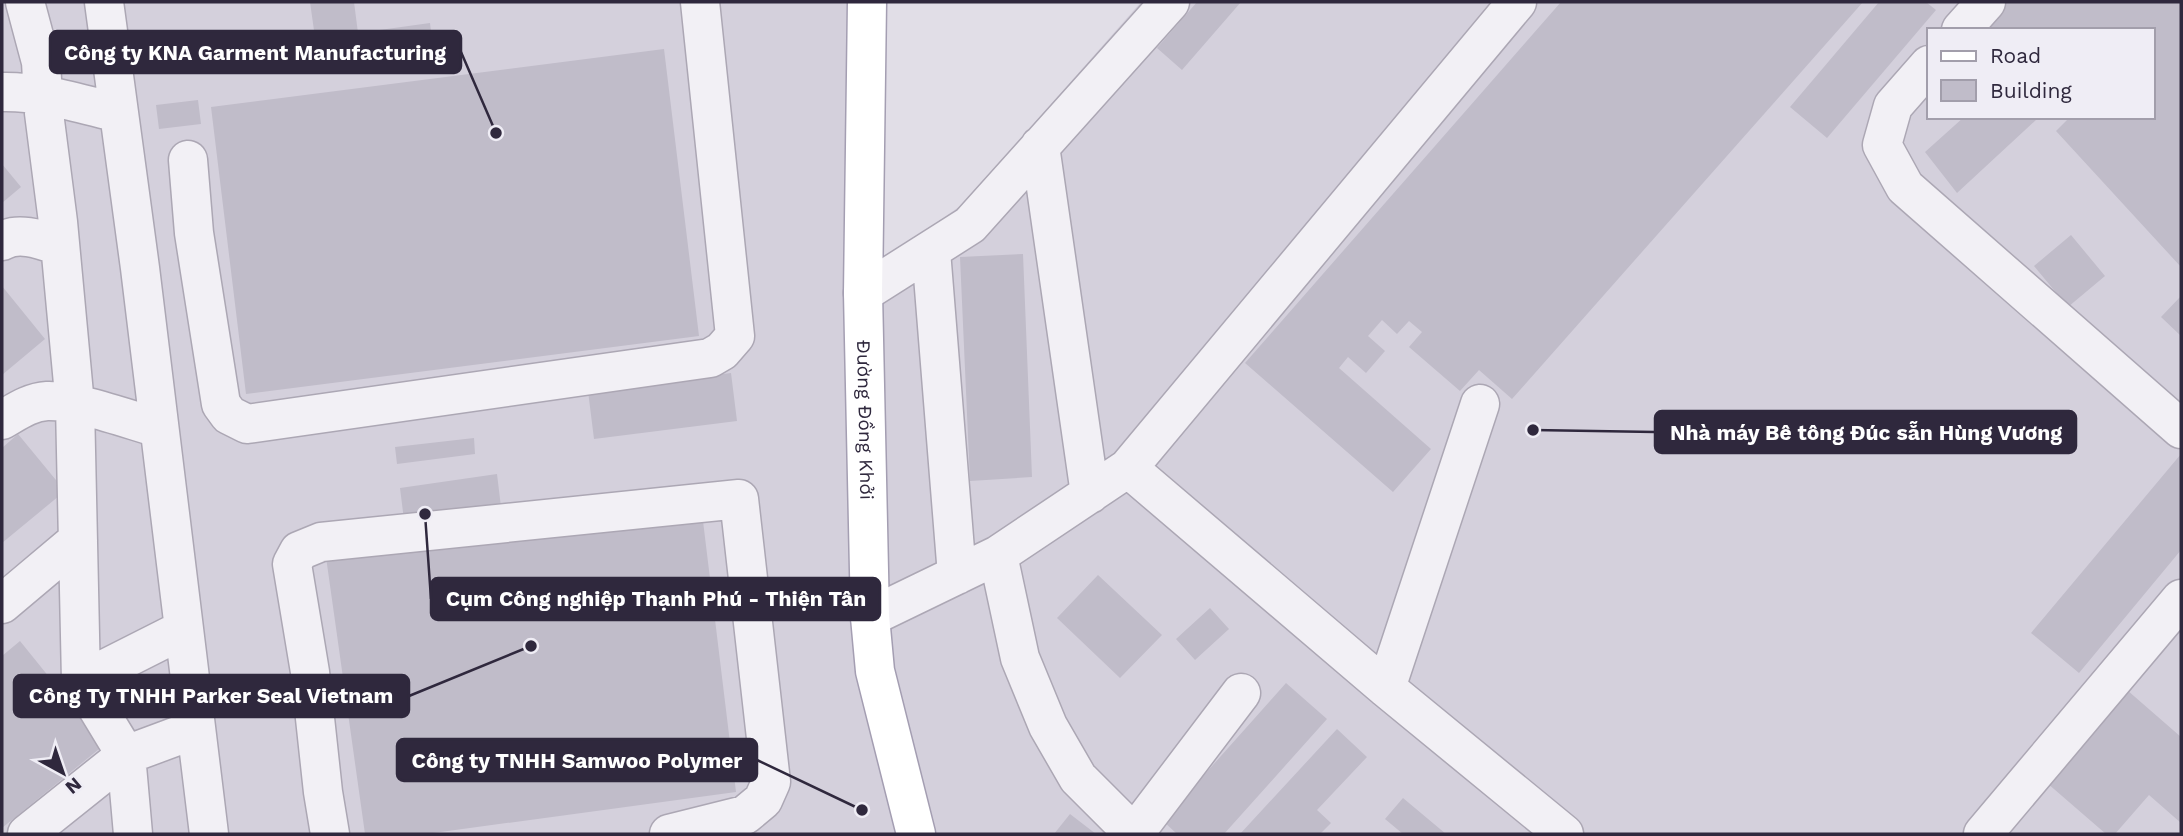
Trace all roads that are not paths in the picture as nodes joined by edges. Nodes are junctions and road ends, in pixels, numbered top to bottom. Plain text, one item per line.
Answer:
1 (25, 2) edge
2 (104, 2) edge
3 (700, 2) edge
4 (867, 2) edge
5 (1170, 2) edge
6 (1517, 2) edge
7 (1986, 2) edge
8 (1963, 28) edge
9 (1927, 67) edge
10 (2, 92) edge
11 (42, 96) junction
12 (119, 113) junction
13 (1041, 146) junction
14 (188, 160) dead end
15 (2, 241) edge
16 (60, 246) junction
17 (931, 251) junction
18 (863, 293) junction
19 (1480, 404) dead end
20 (75, 405) junction
21 (2, 420) edge
22 (159, 428) junction
23 (2181, 429) edge
24 (1128, 468) junction
25 (1090, 494) junction
26 (78, 540) junction
27 (998, 555) junction
28 (957, 575) junction
29 (2181, 598) edge
30 (2, 604) edge
31 (870, 617) junction
32 (184, 629) junction
33 (81, 681) junction
34 (1386, 688) junction
35 (1241, 693) dead end
36 (196, 729) junction
37 (126, 755) junction
38 (27, 834) edge
39 (134, 834) edge
40 (209, 834) edge
41 (330, 834) edge
42 (669, 834) edge
43 (916, 834) edge
44 (1134, 834) edge
45 (1564, 834) edge
46 (1983, 834) edge

1 - 11 lane
2 - 12 lane
3 - 14 lane
4 - 18 main road, Đường Đồng Khởi
5 - 13 lane
6 - 24 lane
7 - 8 lane
9 - 23 lane
10 - 11 lane
11 - 12 lane
11 - 16 lane
12 - 22 lane
13 - 17 lane
13 - 25 lane
15 - 16 lane
16 - 20 lane
17 - 18 lane
17 - 28 lane
18 - 31 main road, Đường Đồng Khởi
19 - 34 lane
20 - 21 lane
20 - 22 lane
20 - 26 lane
22 - 32 lane
24 - 25 lane
24 - 34 lane
25 - 27 lane
26 - 30 lane
26 - 33 lane
27 - 28 lane
27 - 44 lane
28 - 31 lane
29 - 46 lane
31 - 43 main road, Đường Đồng Khởi
32 - 33 lane
32 - 36 lane
33 - 37 lane
34 - 45 lane
35 - 44 lane
36 - 37 lane
36 - 40 lane
37 - 38 lane
37 - 39 lane
41 - 42 lane

